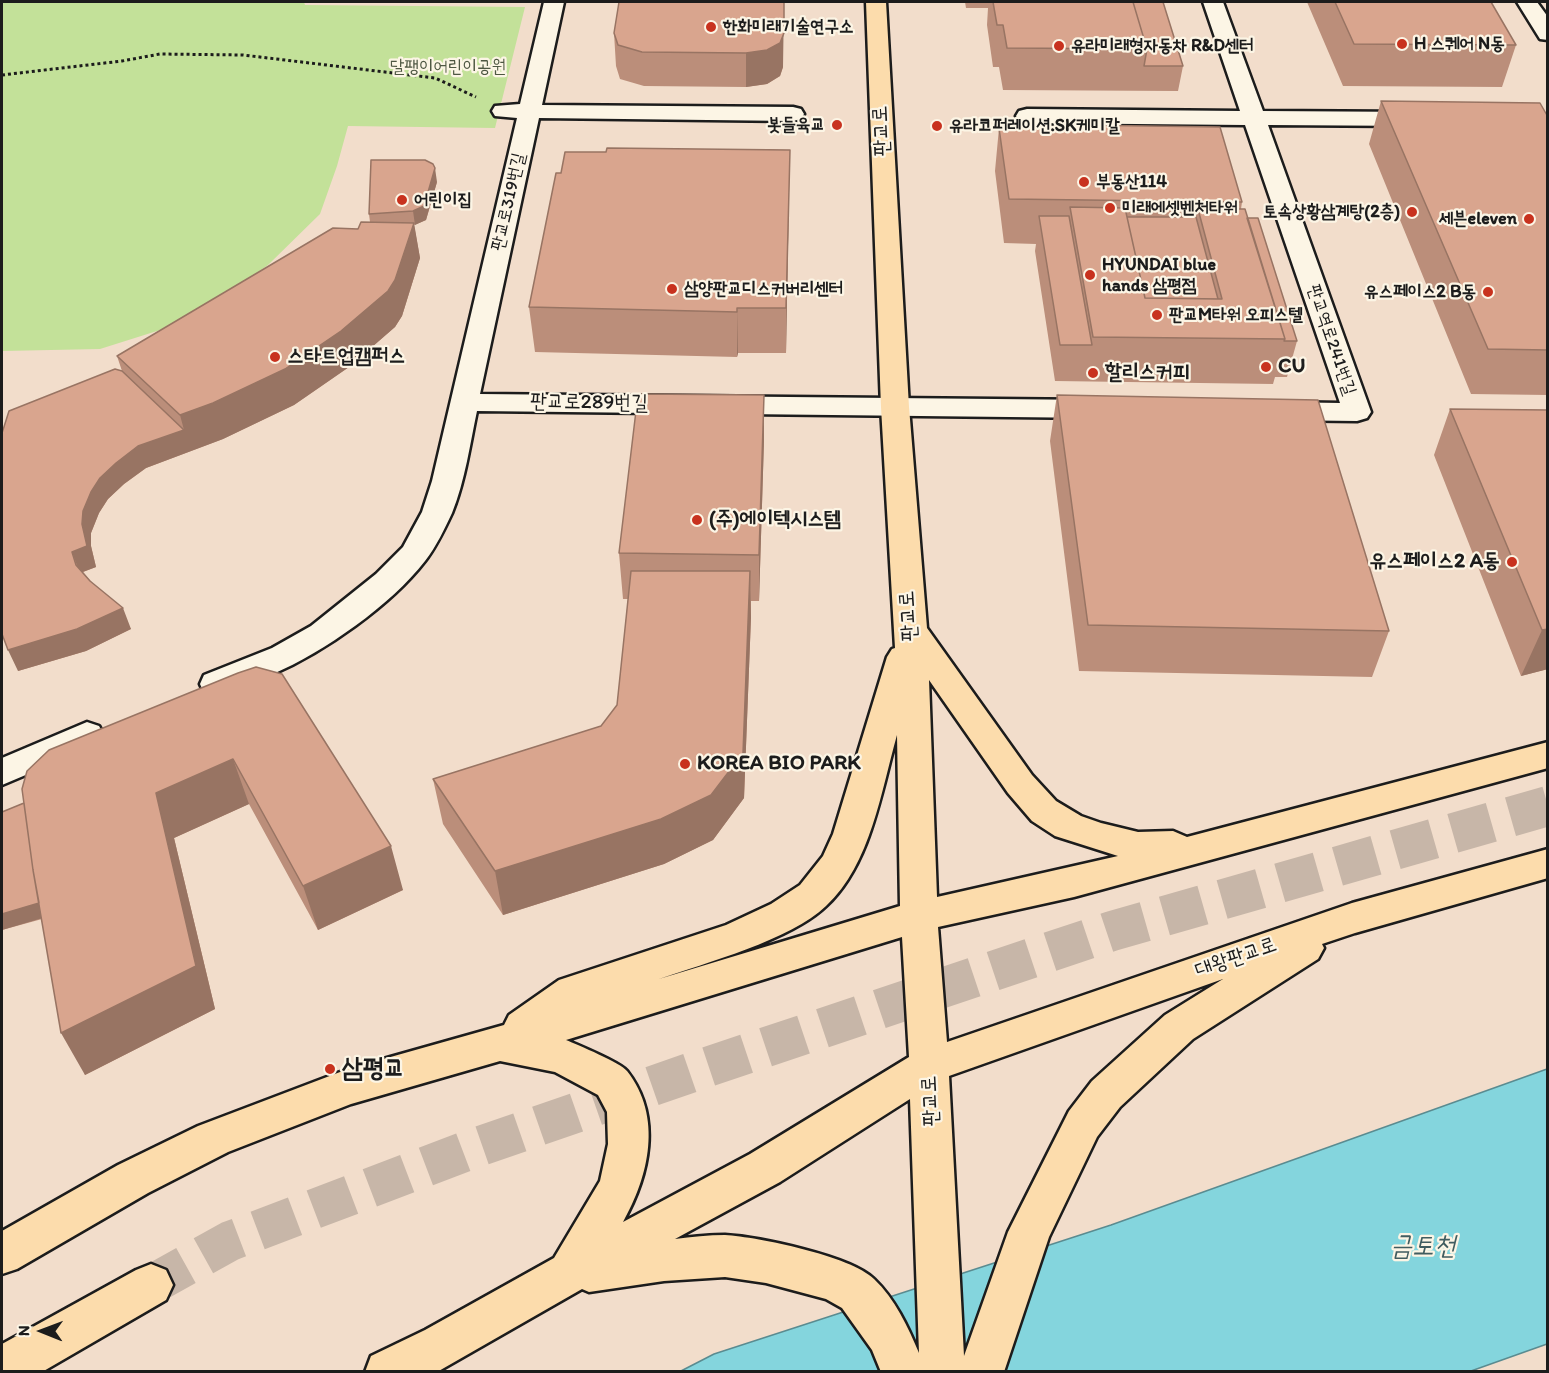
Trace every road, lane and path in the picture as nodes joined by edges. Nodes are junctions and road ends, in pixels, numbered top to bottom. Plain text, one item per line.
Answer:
1 (554, 2) edge
2 (876, 2) edge
3 (1213, 2) edge
4 (1527, 2) edge
5 (1548, 34) edge
6 (2, 75) edge
7 (503, 111) joint
8 (793, 114) dead end
9 (1028, 116) dead end
10 (1441, 119) edge
11 (464, 402) junction
12 (895, 407) junction
13 (1120, 409) edge
14 (1250, 410) edge
15 (911, 630) junction
16 (185, 697) edge
17 (110, 726) edge
18 (1548, 755) edge
19 (2, 772) edge
20 (1214, 844) junction
21 (1548, 863) edge
22 (920, 916) junction
23 (1352, 918) junction
24 (499, 1044) junction
25 (929, 1066) junction
26 (2, 1254) edge
27 (569, 1273) junction
28 (151, 1285) tunnel mouth
29 (2, 1369) edge
30 (387, 1371) edge
31 (904, 1371) edge
32 (942, 1371) edge
33 (981, 1371) edge

1 - 11 street, 판교로319번길
2 - 12 main road, 판교로
3 - 14 street, 판교역로241번길
4 - 5 street
6 - 7 path
7 - 8 street
9 - 10 street
11 - 12 street, 판교로289번길
11 - 16 street, 판교로319번길
12 - 13 street
12 - 15 main road, 판교로
15 - 20 main road
15 - 22 main road, 판교로
15 - 24 main road
17 - 19 street
18 - 20 main road
20 - 22 main road
21 - 23 main road, 대왕판교로
22 - 24 main road
22 - 25 main road, 판교로
23 - 25 main road, 대왕판교로
23 - 33 main road
24 - 26 main road
24 - 27 main road
25 - 27 main road, 대왕판교로
25 - 32 main road, 판교로
27 - 30 main road, 대왕판교로
27 - 31 main road
28 - 29 main road

